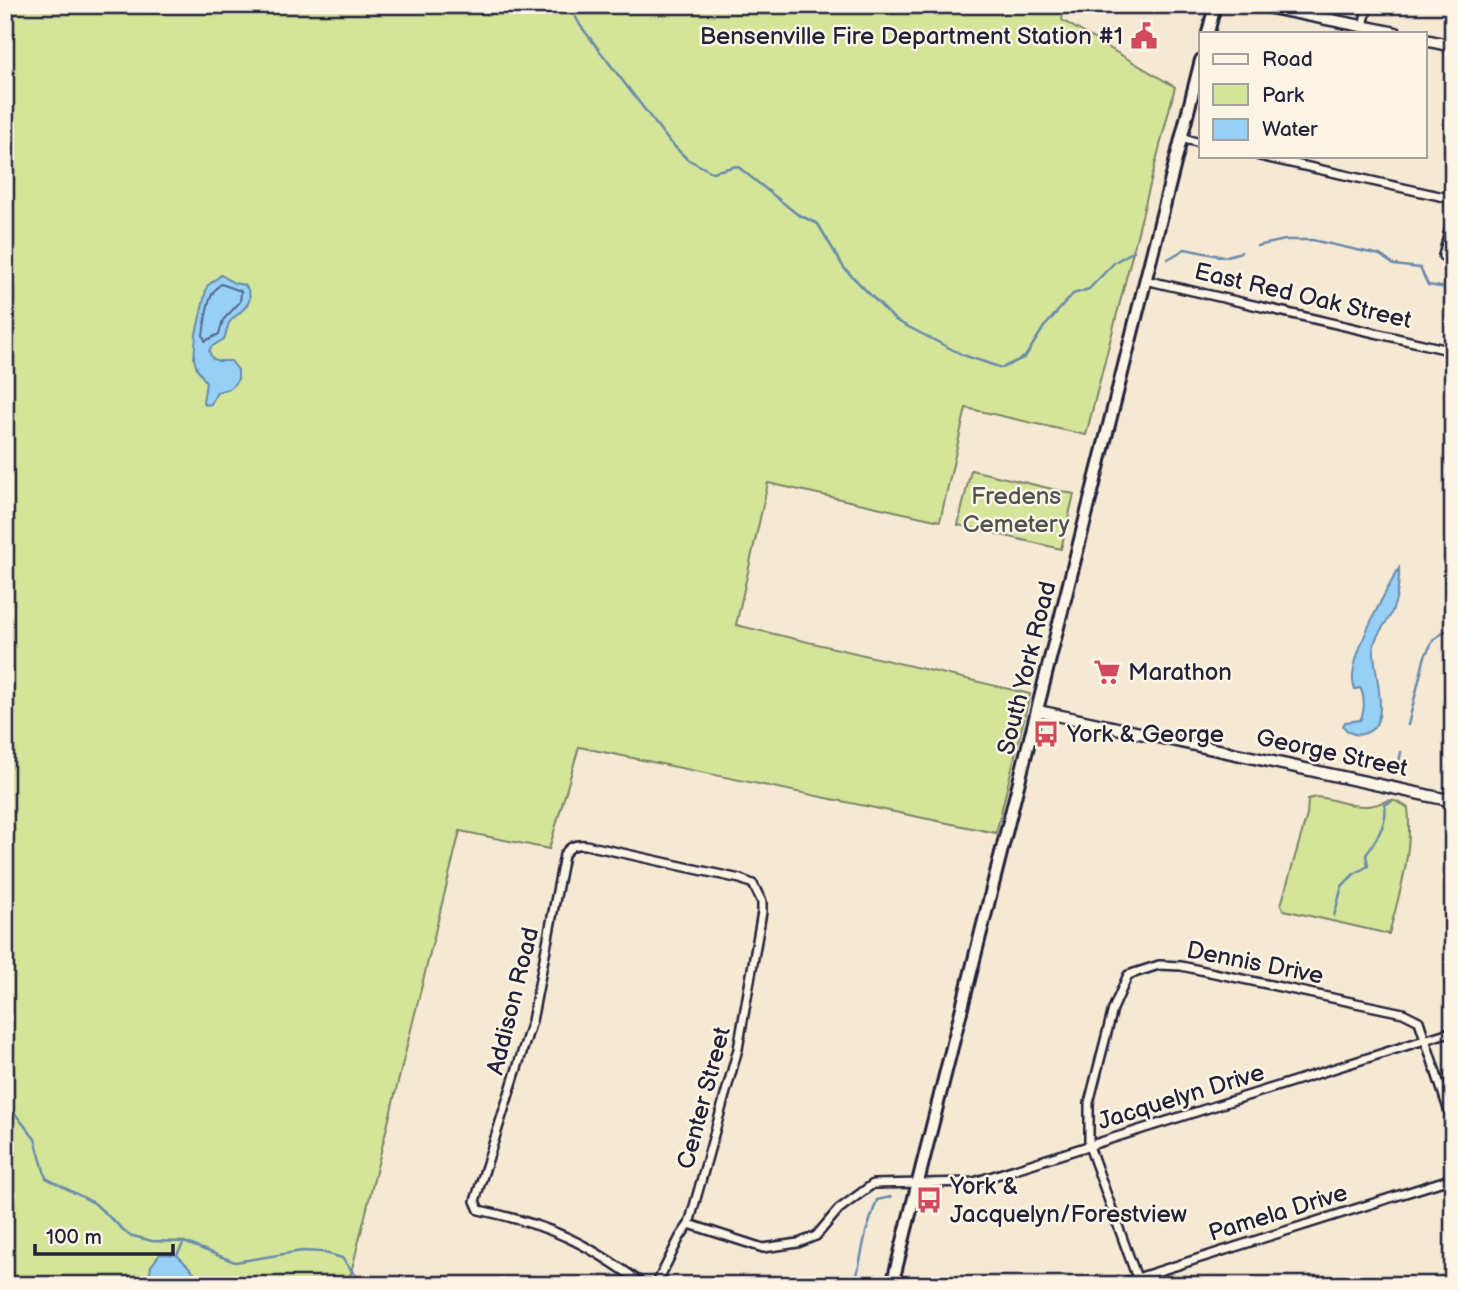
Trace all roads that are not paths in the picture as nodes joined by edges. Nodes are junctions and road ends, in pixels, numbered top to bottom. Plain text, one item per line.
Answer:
1 (1215, 5) edge
2 (1257, 5) edge
3 (1368, 5) edge
4 (1363, 26) junction
5 (1208, 32) edge
6 (1391, 32) edge
7 (1426, 40) edge
8 (1453, 46) edge
9 (1199, 67) edge
10 (1180, 138) junction
11 (1199, 142) edge
12 (1268, 158) edge
13 (1453, 199) edge
14 (1453, 214) edge
15 (1443, 256) dead end
16 (1145, 280) junction
17 (1453, 351) edge
18 (1038, 711) junction
19 (1453, 801) edge
20 (572, 846) joint
21 (1453, 1031) edge
22 (1425, 1040) junction
23 (1453, 1124) edge
24 (1089, 1146) junction
25 (1453, 1178) edge
26 (918, 1182) junction
27 (689, 1224) junction
28 (1137, 1278) junction
29 (644, 1285) edge
30 (656, 1285) edge
31 (892, 1285) edge
32 (1115, 1285) edge

1 - 5 main road
2 - 4 street
3 - 4 street
4 - 6 street
7 - 8 street
9 - 10 main road, South York Road
10 - 11 street
10 - 16 main road, South York Road
12 - 13 street
14 - 15 street
16 - 17 street, East Red Oak Street
16 - 18 main road, South York Road
18 - 19 street, George Street
18 - 26 main road, South York Road
20 - 27 street, Center Street
20 - 29 street, Addison Road
21 - 22 street, Jacquelyn Drive
22 - 23 street, Dennis Drive
22 - 24 street, Jacquelyn Drive
22 - 24 street, Dennis Drive
24 - 26 street, Jacquelyn Drive
24 - 28 street, Dennis Drive
25 - 28 street, Pamela Drive
26 - 27 street, Jacquelyn Drive
26 - 31 main road, South York Road
27 - 30 street, Center Street
28 - 32 street, Pamela Drive

